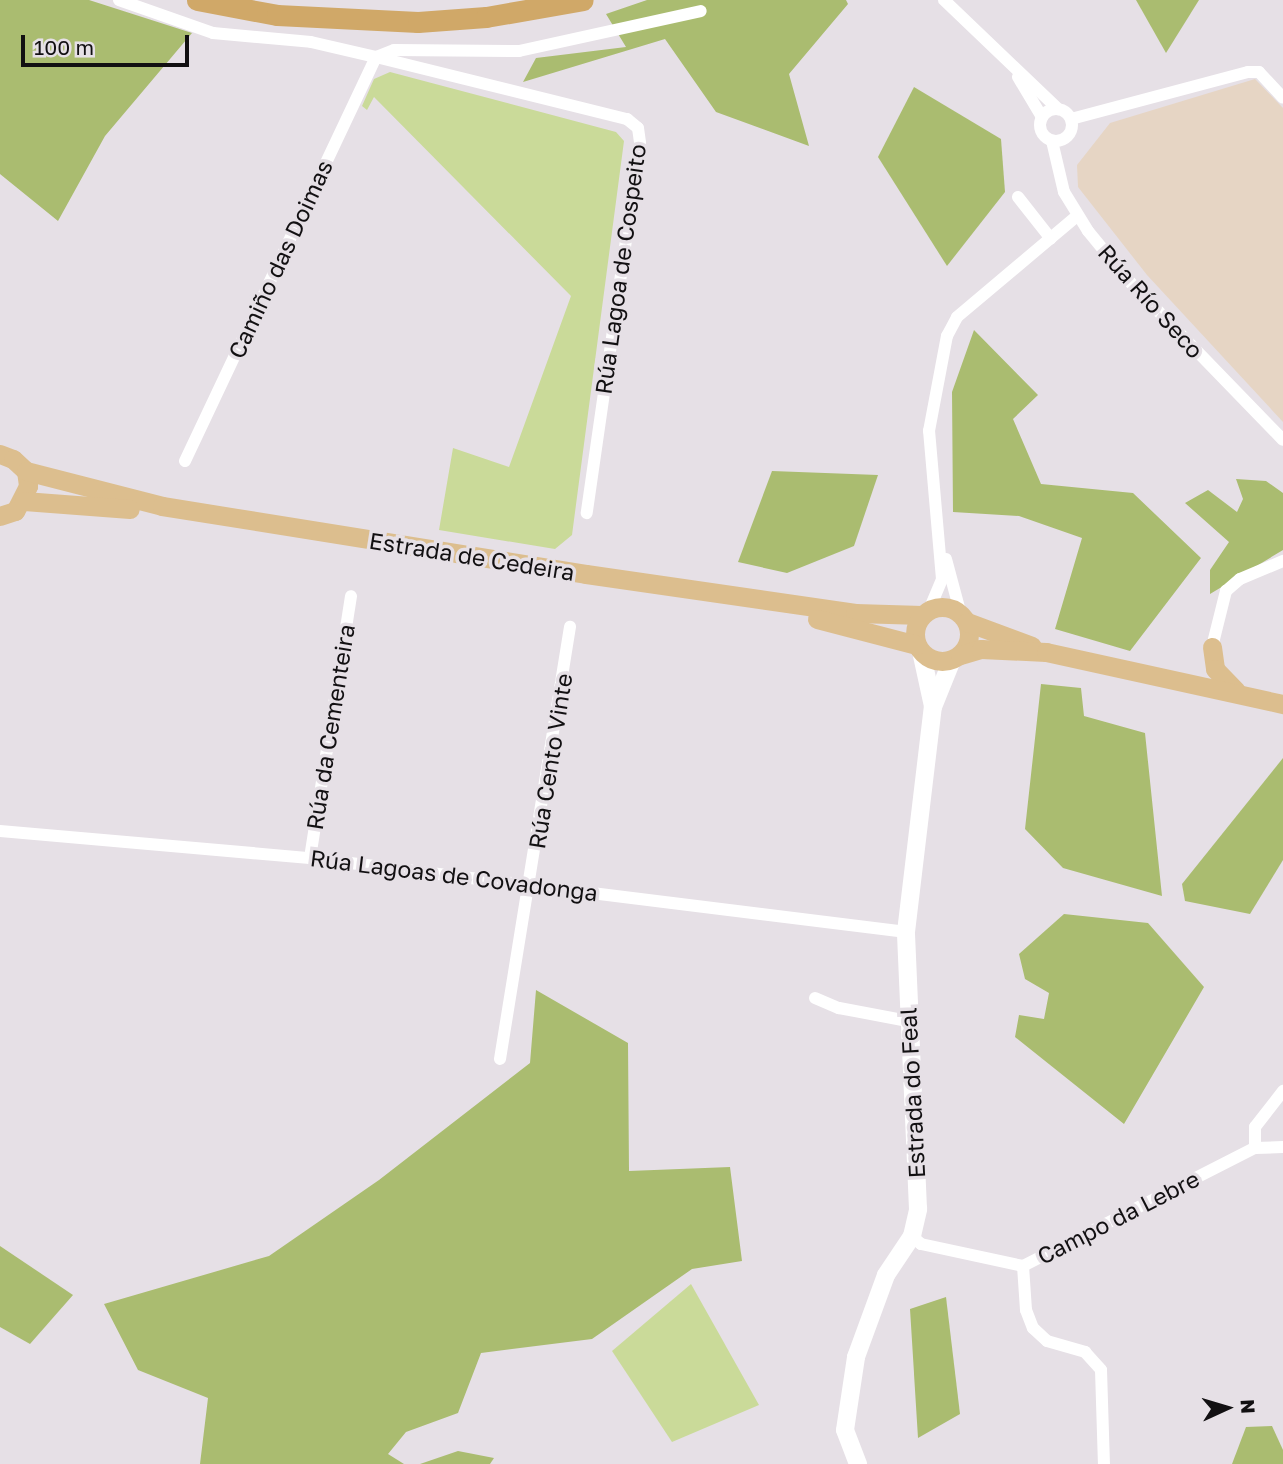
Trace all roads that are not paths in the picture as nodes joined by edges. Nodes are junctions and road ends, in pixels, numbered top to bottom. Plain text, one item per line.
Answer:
1 (119, 0) edge
2 (197, 0) edge
3 (583, 0) edge
4 (944, 0) edge
5 (701, 11) dead end
6 (1001, 54) junction
7 (376, 57) junction
8 (1283, 98) edge
9 (1058, 109) junction
10 (1042, 117) junction
11 (1071, 119) junction
12 (1052, 141) junction
13 (1018, 197) dead end
14 (1077, 216) junction
15 (1051, 239) junction
16 (1283, 440) edge
17 (0, 454) edge
18 (185, 461) dead end
19 (26, 471) junction
20 (23, 501) junction
21 (587, 513) dead end
22 (934, 514) junction
23 (2, 520) edge
24 (1283, 561) edge
25 (351, 596) dead end
26 (925, 613) junction
27 (964, 619) junction
28 (570, 627) dead end
29 (1212, 647) junction
30 (919, 648) junction
31 (1046, 652) junction
32 (956, 658) junction
33 (1175, 678) junction
34 (1205, 684) junction
35 (1237, 692) junction
36 (1283, 704) edge
37 (933, 707) junction
38 (0, 831) edge
39 (310, 858) junction
40 (531, 885) junction
41 (906, 932) junction
42 (815, 998) dead end
43 (908, 1021) junction
44 (500, 1059) dead end
45 (1283, 1091) edge
46 (1283, 1147) edge
47 (1255, 1148) junction
48 (912, 1236) junction
49 (1023, 1266) junction
50 (858, 1464) edge
51 (1104, 1464) edge

1 - 7 street
2 - 3 highway
4 - 6 street
5 - 7 street
6 - 9 street
6 - 10 street
7 - 18 street, Camiño das Doimas
7 - 21 street, Rúa Lagoa de Cospeito
8 - 11 street
9 - 10 street
9 - 11 street
10 - 12 street
11 - 12 street
12 - 14 street, Rúa Río Seco
13 - 15 street
14 - 15 street
14 - 16 street, Rúa Río Seco
15 - 22 street
17 - 19 main road, Estrada de Cedeira
19 - 20 main road
19 - 26 main road, Estrada de Cedeira
20 - 23 main road
20 - 30 main road, Estrada de Cedeira
22 - 26 street
22 - 27 street
24 - 29 street
25 - 39 street, Rúa da Cementeira
26 - 27 main road
26 - 30 main road
27 - 31 main road
27 - 32 main road
28 - 40 street, Rúa Cento Vinte
29 - 33 main road
29 - 34 main road
29 - 35 main road
30 - 32 main road
30 - 37 main road, Estrada do Feal
31 - 32 main road
31 - 33 main road
32 - 37 main road, Estrada do Feal
33 - 34 main road
34 - 35 main road
35 - 36 main road
37 - 41 main road, Estrada do Feal
38 - 39 street, Rúa Lagoas de Covadonga
39 - 40 street, Rúa Lagoas de Covadonga
40 - 41 street, Rúa Lagoas de Covadonga
40 - 44 street, Rúa Cento Vinte
41 - 43 main road, Estrada do Feal
42 - 43 street
43 - 48 main road, Estrada do Feal
45 - 47 street
46 - 47 street, Campo da Lebre
47 - 49 street, Campo da Lebre
48 - 49 street, Campo da Lebre
48 - 50 main road, Estrada do Feal
49 - 51 street

